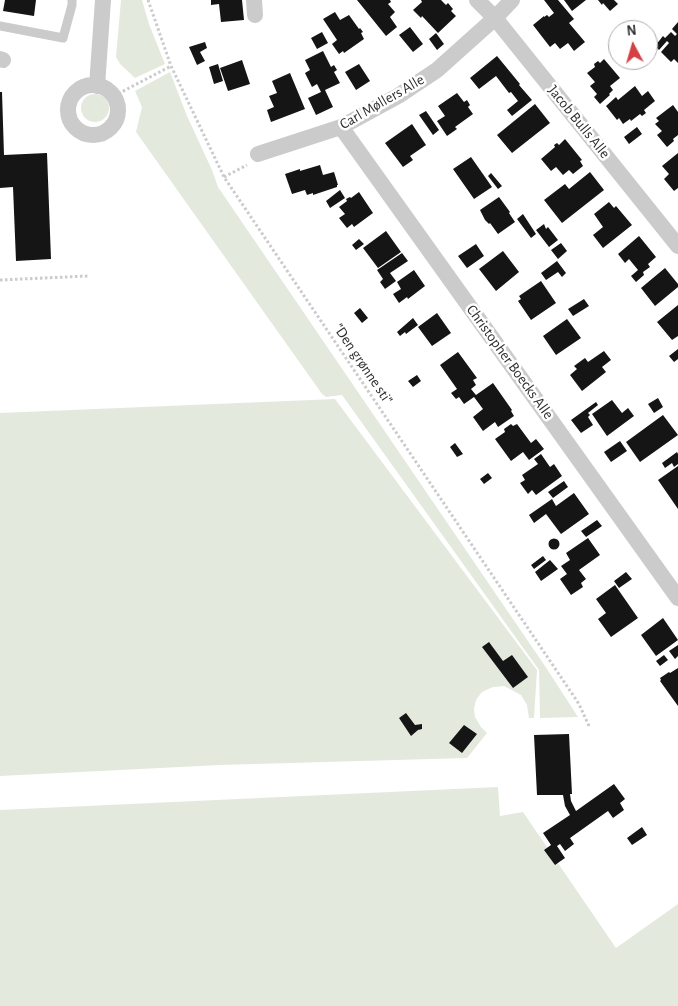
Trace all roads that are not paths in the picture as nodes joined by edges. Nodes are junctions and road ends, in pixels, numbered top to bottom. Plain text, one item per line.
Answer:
1 (72, 0) edge
2 (103, 0) edge
3 (477, 0) edge
4 (512, 0) edge
5 (495, 18) junction
6 (0, 26) edge
7 (97, 86) junction
8 (341, 127) junction
9 (258, 154) road end
10 (678, 246) edge
11 (678, 598) edge

1 - 6 lane
2 - 7 street
3 - 5 street, Jacob Bulls Alle
4 - 5 street, Carl Møllers Alle
5 - 8 street, Carl Møllers Alle
5 - 10 street, Jacob Bulls Alle
7 - 7 street
8 - 9 street, Carl Møllers Alle
8 - 11 street, Christopher Boecks Alle

